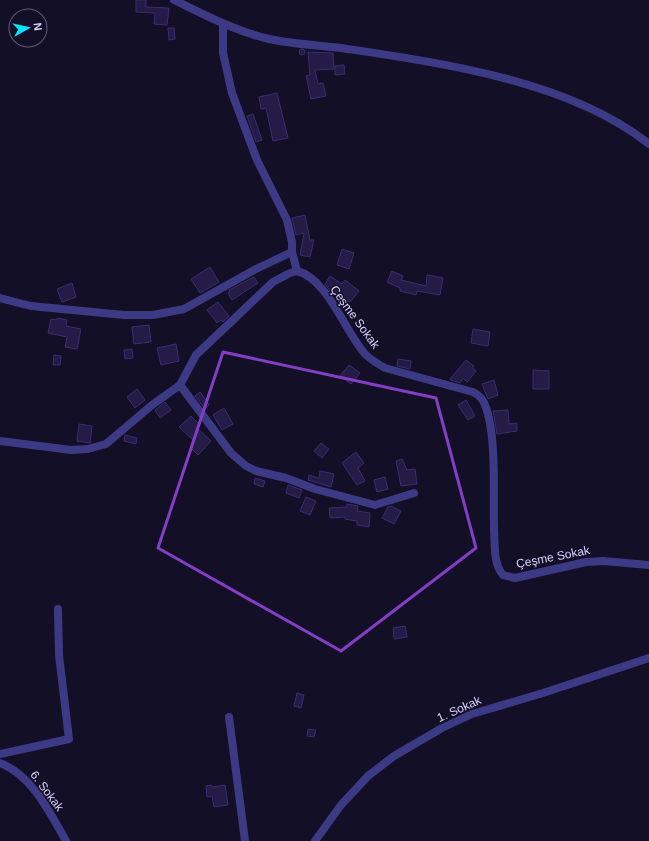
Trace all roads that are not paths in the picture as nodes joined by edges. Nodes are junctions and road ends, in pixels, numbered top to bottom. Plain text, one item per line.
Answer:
1 (174, 0) edge
2 (223, 24) junction
3 (649, 144) edge
4 (292, 252) junction
5 (297, 271) junction
6 (0, 298) edge
7 (180, 385) junction
8 (0, 441) edge
9 (414, 493) dead end
10 (649, 565) edge
11 (58, 609) dead end
12 (649, 658) edge
13 (229, 717) dead end
14 (0, 754) edge
15 (0, 763) edge
16 (66, 841) edge
17 (246, 841) edge
18 (315, 841) edge

1 - 2 street
2 - 3 street
2 - 4 street
4 - 5 street
4 - 6 street
5 - 7 street
5 - 10 street, Çeşme Sokak
7 - 8 street
7 - 9 street
11 - 14 street
12 - 18 street, 1. Sokak
13 - 17 street
15 - 16 street, 6. Sokak

